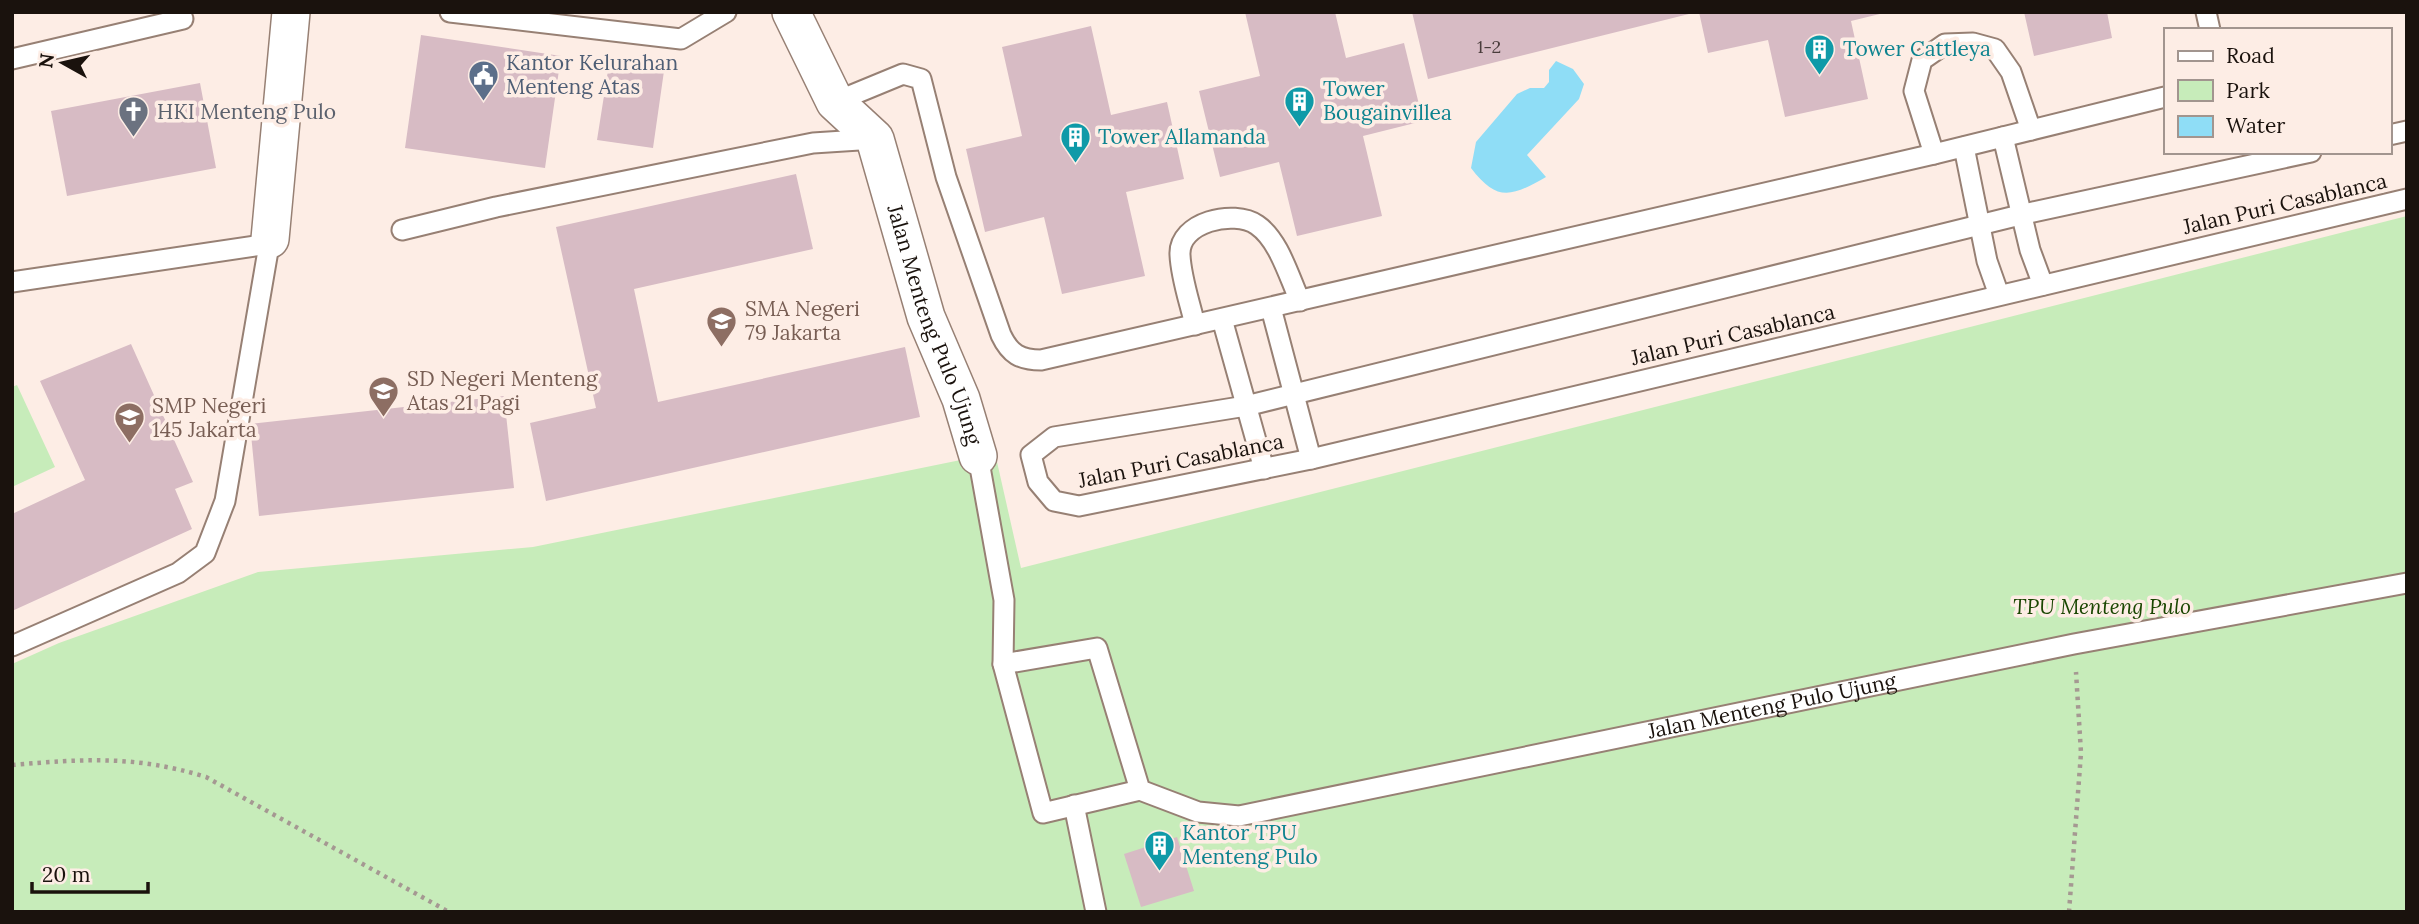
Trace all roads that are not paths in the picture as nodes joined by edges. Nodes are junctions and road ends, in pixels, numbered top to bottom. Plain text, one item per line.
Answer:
1 (291, 12) edge
2 (450, 12) edge
3 (726, 12) edge
4 (791, 12) edge
5 (183, 19) dead end
6 (589, 20) edge
7 (12, 59) edge
8 (2164, 97) edge
9 (835, 103) junction
10 (2031, 130) junction
11 (2003, 137) junction
12 (875, 139) junction
13 (1964, 146) junction
14 (1934, 154) junction
15 (2302, 154) edge
16 (2407, 199) edge
17 (2024, 214) junction
18 (1980, 226) junction
19 (402, 230) dead end
20 (269, 241) junction
21 (12, 282) edge
22 (2043, 285) junction
23 (1999, 295) junction
24 (1300, 301) junction
25 (1270, 308) junction
26 (1222, 319) junction
27 (1195, 325) junction
28 (1295, 393) junction
29 (1246, 406) junction
30 (978, 456) joint
31 (1311, 459) junction
32 (1264, 469) junction
33 (2407, 583) edge
34 (12, 646) edge
35 (1003, 664) junction
36 (1140, 790) junction
37 (1074, 805) junction
38 (1096, 912) edge

1 - 20 street
2 - 6 lane
3 - 6 lane
4 - 9 street
5 - 7 lane
8 - 10 lane
9 - 12 street
9 - 27 lane
10 - 11 lane
10 - 14 lane
11 - 13 lane
11 - 17 lane
12 - 19 lane
12 - 30 street, Jalan Menteng Pulo Ujung
13 - 14 lane
13 - 18 lane
14 - 24 lane
15 - 17 lane, Jalan Puri Casablanca
16 - 22 lane, Jalan Puri Casablanca
17 - 18 lane, Jalan Puri Casablanca
17 - 22 lane
18 - 23 lane
18 - 28 lane, Jalan Puri Casablanca
20 - 21 lane
20 - 34 lane
22 - 23 lane, Jalan Puri Casablanca
23 - 31 lane, Jalan Puri Casablanca
24 - 25 lane
24 - 27 lane
25 - 26 lane
25 - 28 lane
26 - 27 lane
26 - 29 lane
28 - 29 lane, Jalan Puri Casablanca
28 - 31 lane
29 - 32 lane
29 - 32 lane, Jalan Puri Casablanca
30 - 35 lane, Jalan Menteng Pulo Ujung
31 - 32 lane, Jalan Puri Casablanca
33 - 36 lane, Jalan Menteng Pulo Ujung
35 - 36 lane
35 - 37 lane, Jalan Menteng Pulo Ujung
36 - 37 lane, Jalan Menteng Pulo Ujung
37 - 38 lane

